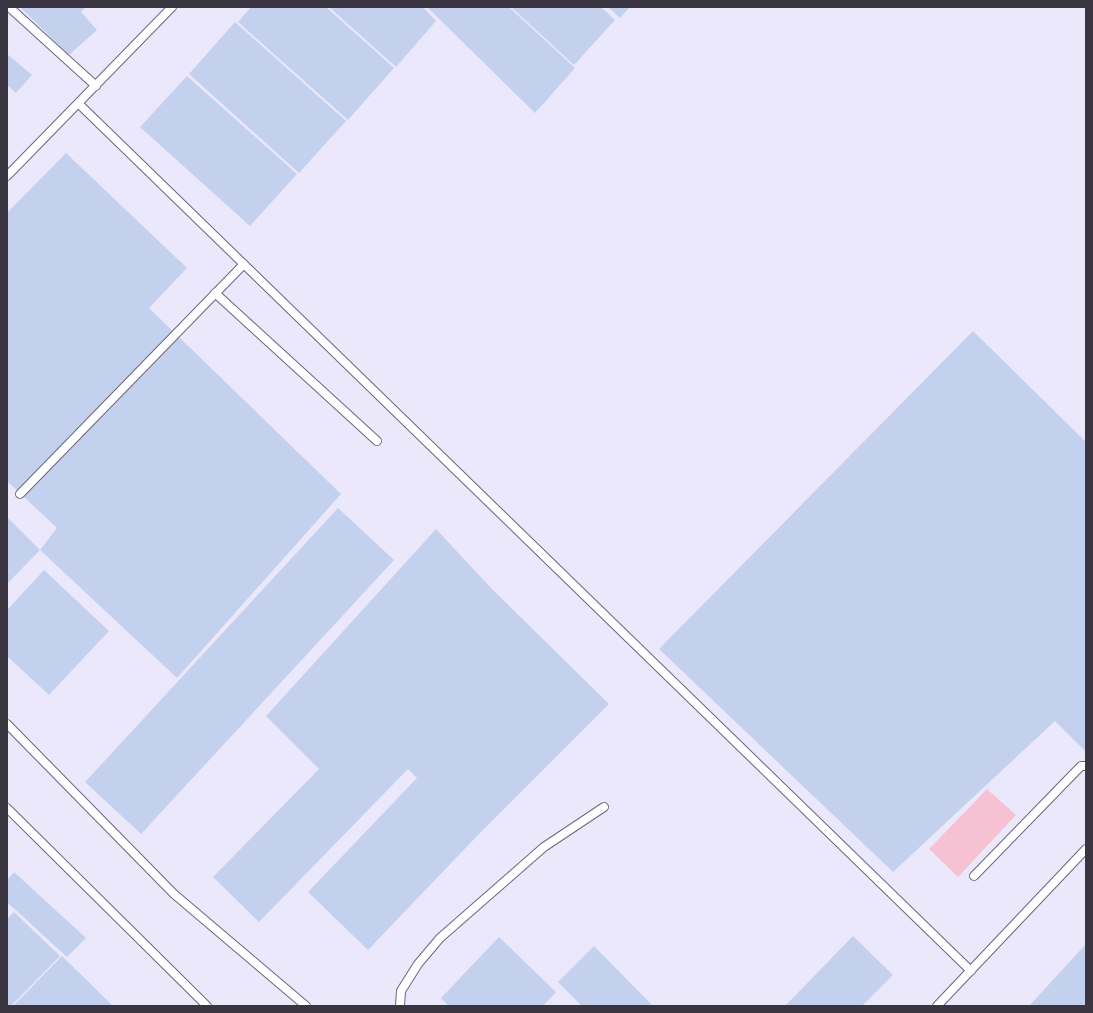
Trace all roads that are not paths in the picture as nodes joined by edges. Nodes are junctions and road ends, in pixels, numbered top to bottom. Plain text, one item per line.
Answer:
1 (9, 7) edge
2 (172, 7) edge
3 (96, 86) junction
4 (79, 104) junction
5 (7, 176) edge
6 (244, 264) junction
7 (215, 293) junction
8 (377, 441) dead end
9 (20, 494) dead end
10 (7, 724) edge
11 (1086, 766) edge
12 (604, 807) dead end
13 (7, 808) edge
14 (1086, 849) edge
15 (974, 876) dead end
16 (971, 971) junction
17 (207, 1006) edge
18 (306, 1006) edge
19 (400, 1006) edge
20 (937, 1006) edge

1 - 3 lane
2 - 3 lane
3 - 4 lane
4 - 5 lane
4 - 6 lane
6 - 7 lane
6 - 16 lane
7 - 8 lane
7 - 9 lane
10 - 18 lane
11 - 15 lane
12 - 19 lane
13 - 17 lane
14 - 16 lane
16 - 20 lane

